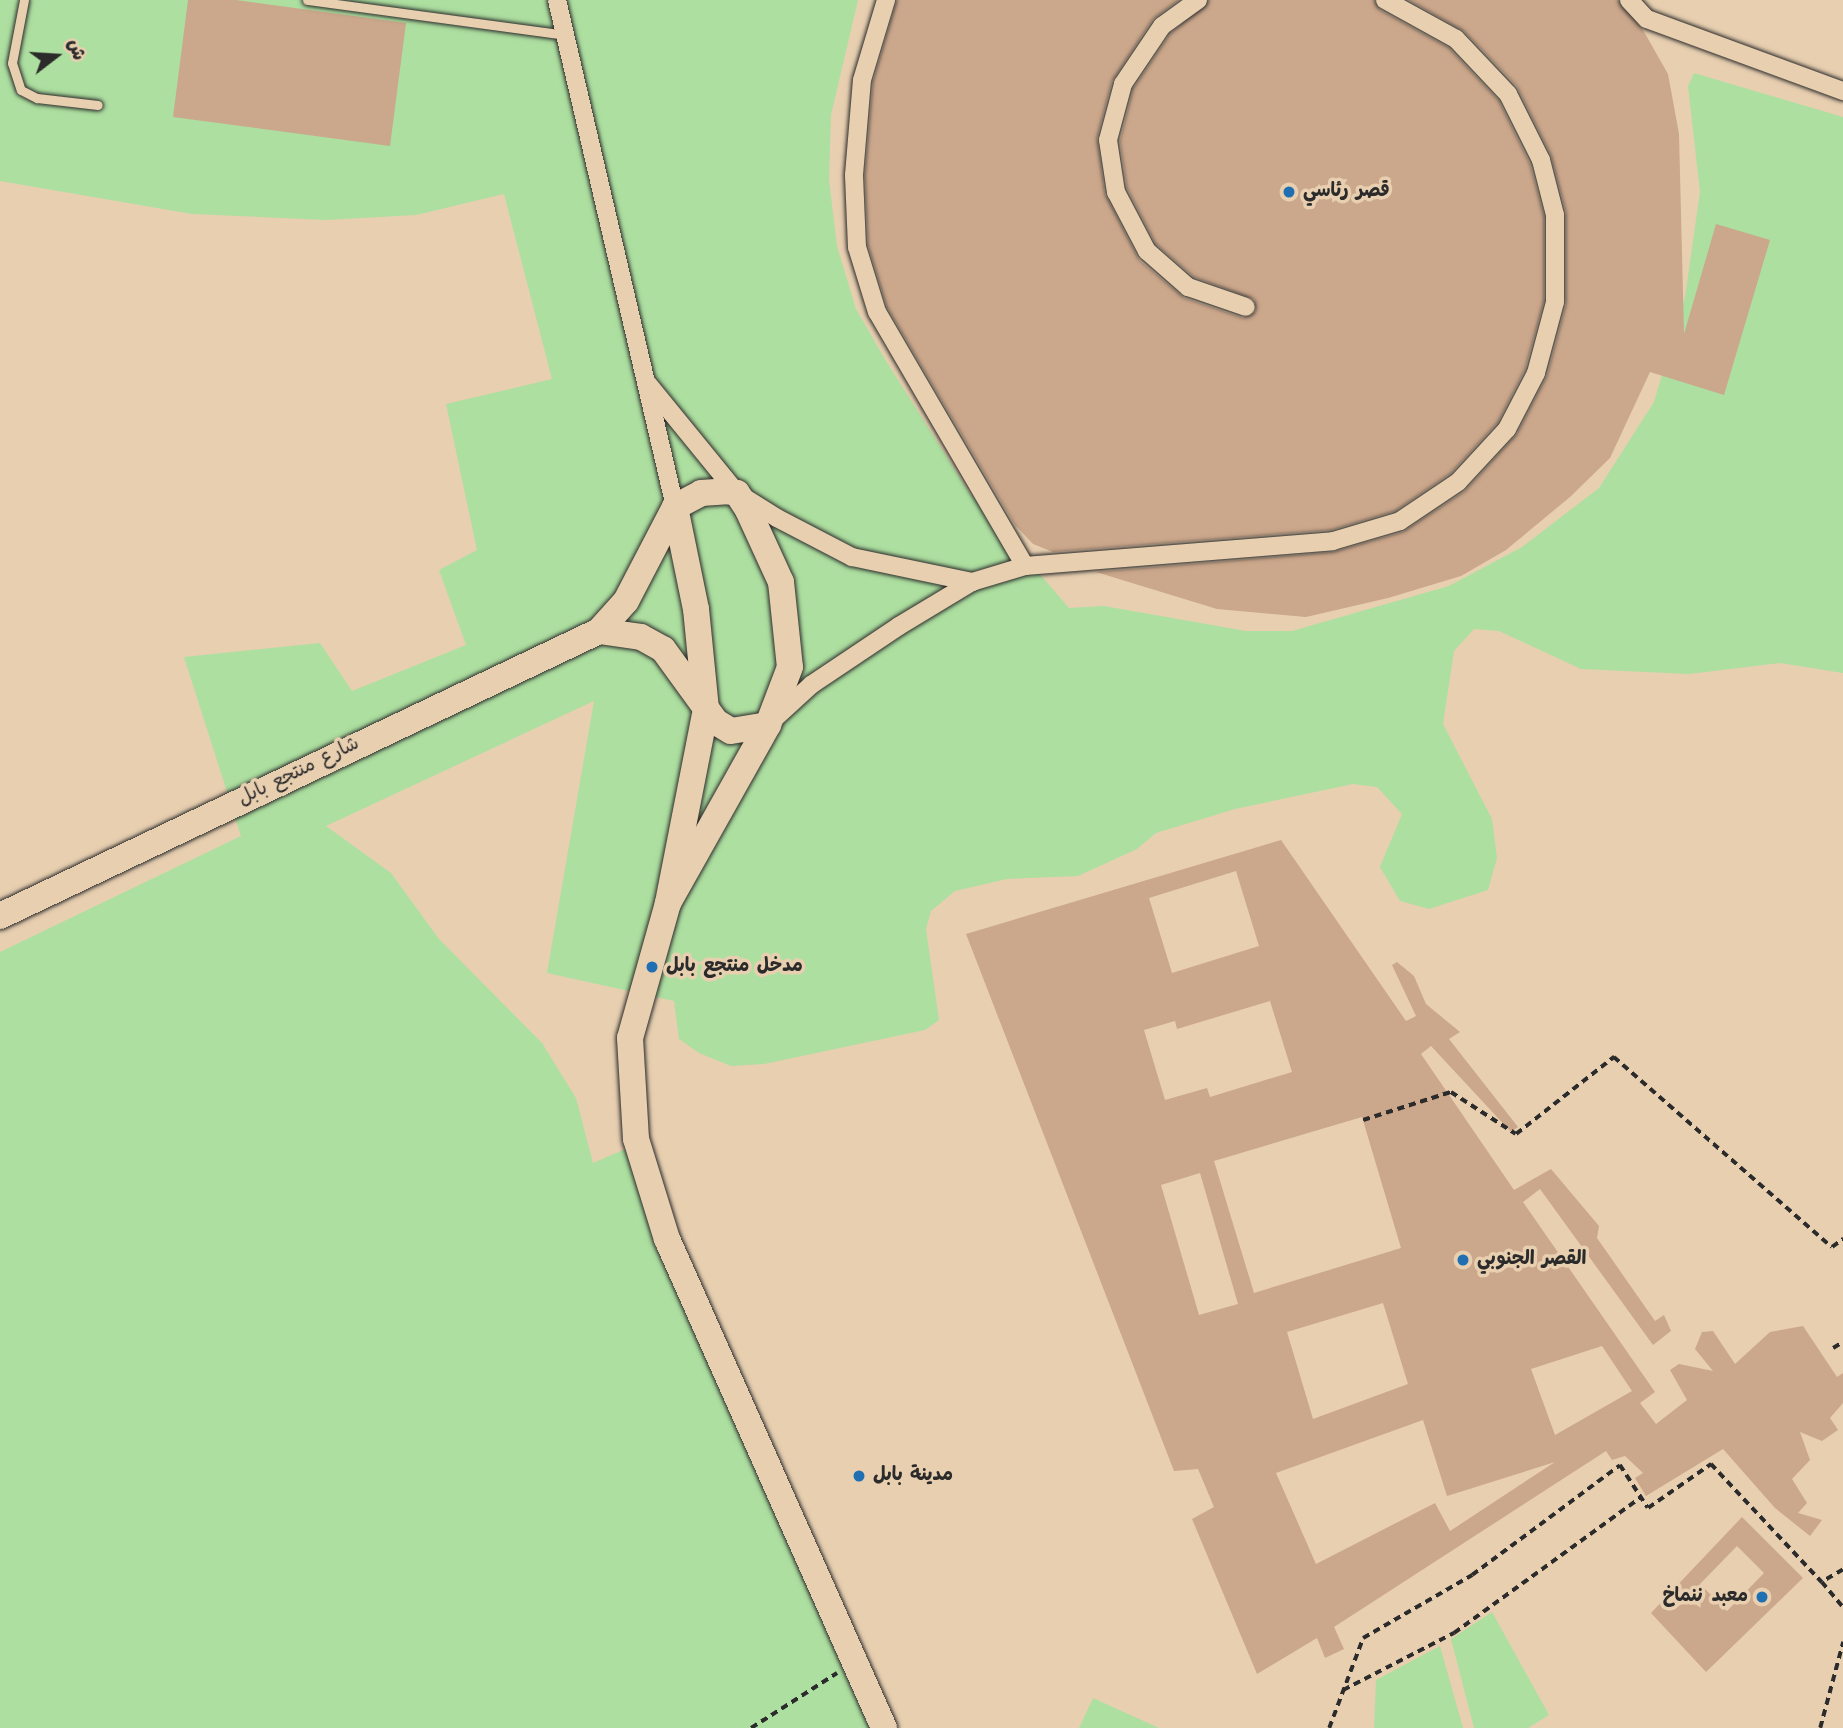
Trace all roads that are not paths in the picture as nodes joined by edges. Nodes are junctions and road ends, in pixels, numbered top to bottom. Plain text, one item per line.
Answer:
1 (24, 0) edge
2 (307, 0) edge
3 (557, 0) edge
4 (886, 0) edge
5 (1198, 0) edge
6 (1385, 0) edge
7 (1629, 0) edge
8 (567, 35) junction
9 (1843, 91) edge
10 (98, 105) dead end
11 (1246, 307) dead end
12 (644, 379) junction
13 (737, 493) junction
14 (675, 507) junction
15 (1025, 566) junction
16 (972, 582) junction
17 (599, 631) junction
18 (706, 709) junction
19 (768, 725) junction
20 (668, 903) junction
21 (0, 916) edge
22 (884, 1728) edge

1 - 10 lane
2 - 8 lane
3 - 8 street
4 - 15 street
5 - 11 street
6 - 15 street
7 - 9 street
8 - 12 street
12 - 13 street
12 - 14 street
13 - 14 street
13 - 16 street
13 - 19 street
14 - 17 street, شارع منتجع بابل
14 - 18 street
15 - 16 street
16 - 19 street
17 - 18 street
17 - 21 street, شارع منتجع بابل
18 - 19 street
18 - 20 street
19 - 20 street
20 - 22 street

